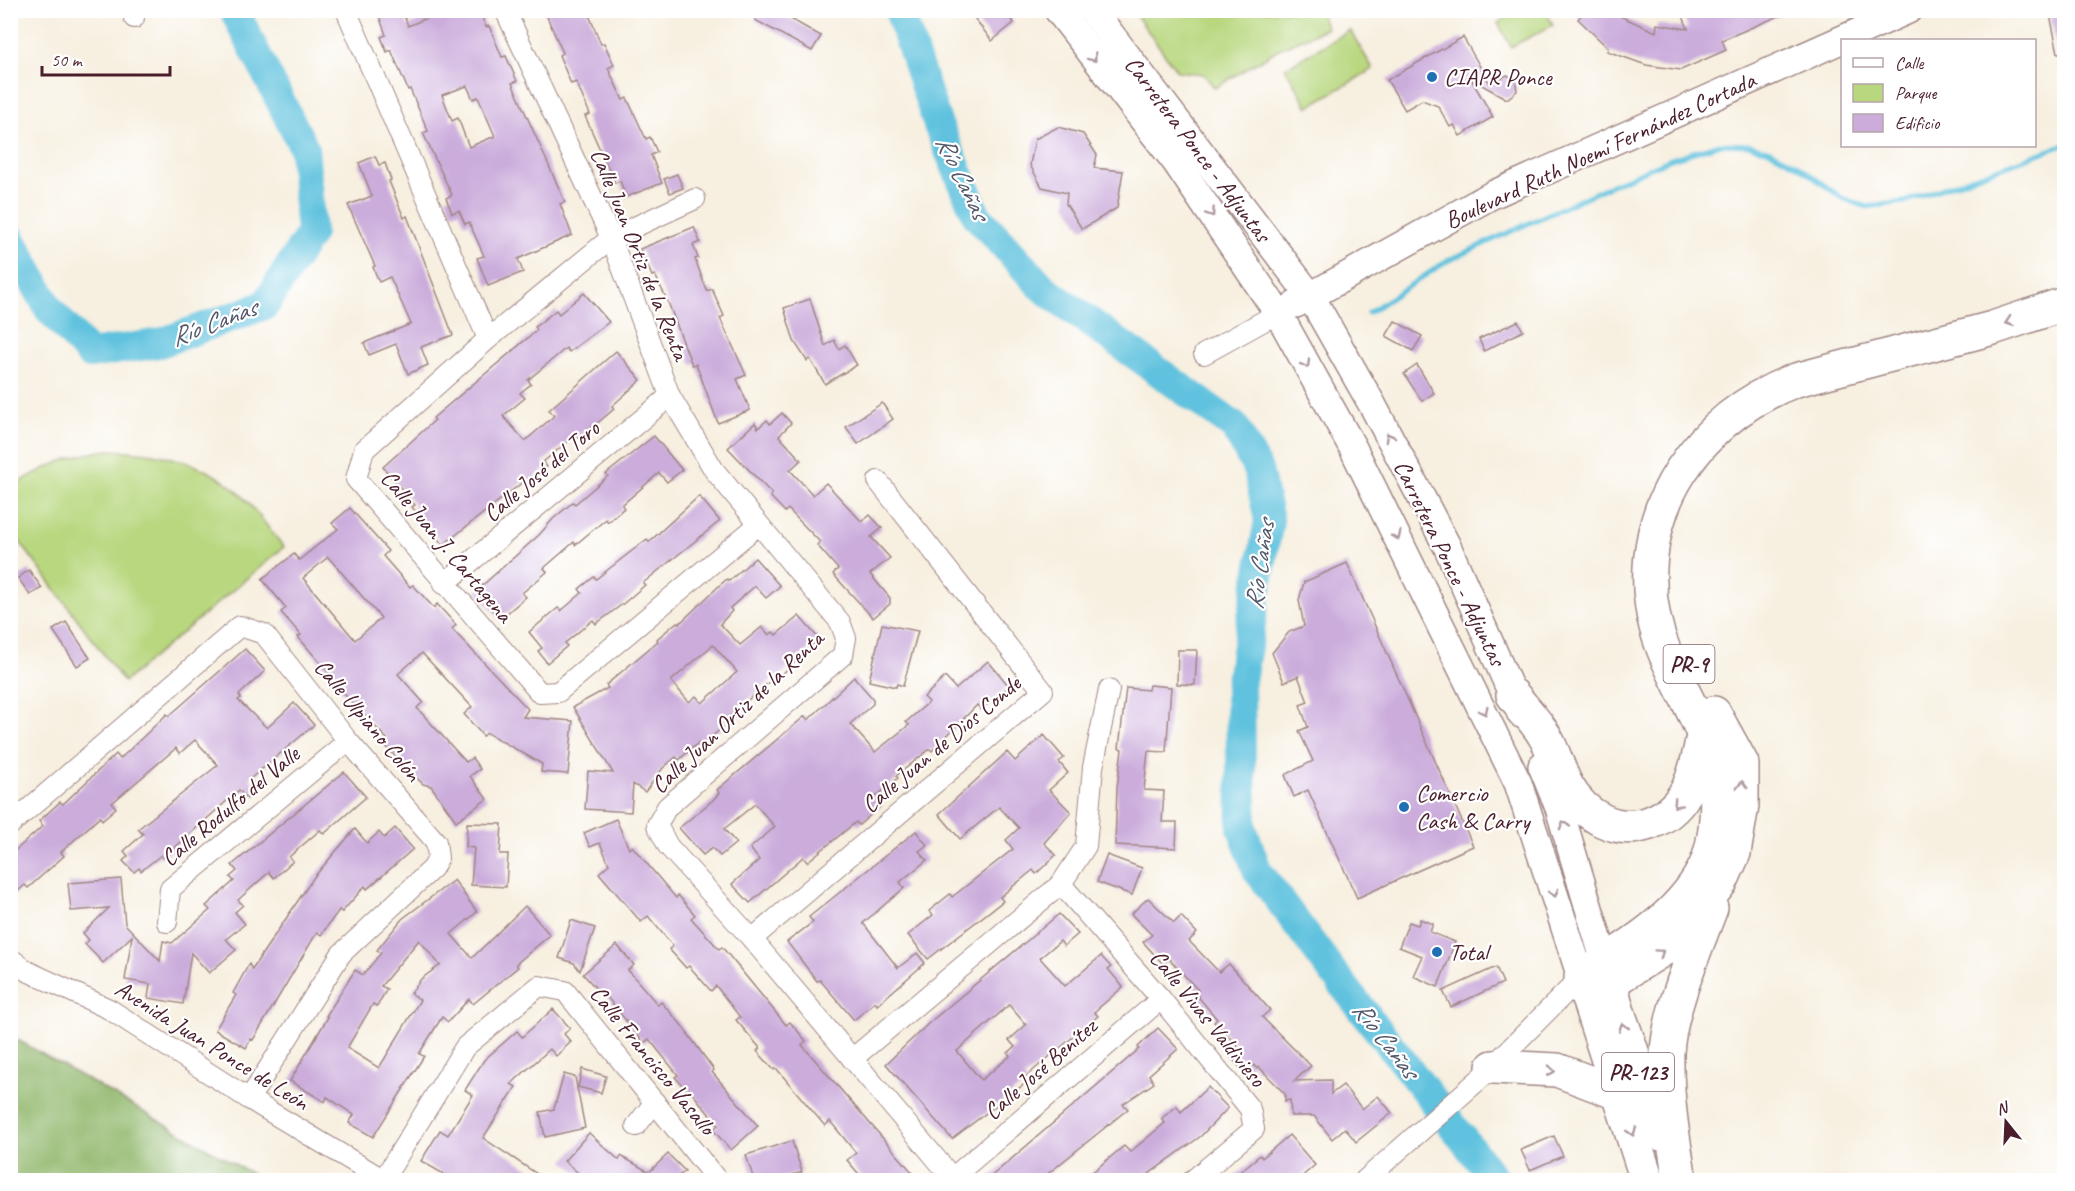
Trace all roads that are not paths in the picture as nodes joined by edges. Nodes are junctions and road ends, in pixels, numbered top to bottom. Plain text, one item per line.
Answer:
1 (346, 10) edge
2 (505, 10) edge
3 (1058, 10) edge
4 (1092, 10) edge
5 (1908, 10) edge
6 (1843, 39) edge
7 (1841, 40) edge
8 (695, 199) dead end
9 (611, 238) junction
10 (1311, 297) junction
11 (2064, 303) edge
12 (1278, 313) junction
13 (2064, 327) edge
14 (488, 339) junction
15 (1204, 354) dead end
16 (1853, 376) junction
17 (670, 396) junction
18 (878, 481) dead end
19 (758, 525) junction
20 (444, 584) junction
21 (1109, 690) dead end
22 (1513, 695) junction
23 (1704, 731) junction
24 (348, 741) junction
25 (10, 825) edge
26 (1721, 882) junction
27 (1061, 884) junction
28 (167, 922) dead end
29 (752, 939) junction
30 (10, 958) edge
31 (1595, 979) junction
32 (1161, 999) junction
33 (852, 1059) junction
34 (1493, 1067) junction
35 (1620, 1094) junction
36 (249, 1099) junction
37 (655, 1102) junction
38 (636, 1126) dead end
39 (953, 1179) edge
40 (384, 1180) edge
41 (717, 1180) edge
42 (1193, 1180) edge
43 (1365, 1180) edge
44 (1647, 1180) edge
45 (1680, 1180) edge

1 - 14 street
2 - 9 street, Calle Juan Ortiz de la Renta
3 -> 12 street, Carretera Ponce - Adjuntas / PR-123
4 - 10 street, Carretera Ponce - Adjuntas
5 - 6 street, Boulevard Ruth Noemí Fernández Cortada
7 - 10 street, Boulevard Ruth Noemí Fernández Cortada
8 - 9 street, Calle Juan J. Cartagena
9 - 14 street, Calle Juan J. Cartagena
9 - 17 street, Calle Juan Ortiz de la Renta
10 - 12 street, Boulevard Ruth Noemí Fernández Cortada
22 -> 10 street, Carretera Ponce - Adjuntas
11 -> 16 highway, PR-9
12 - 15 street, Boulevard Ruth Noemí Fernández Cortada
12 -> 31 street, Carretera Ponce - Adjuntas / PR-123
13 - 16 highway, PR-9
14 - 20 street, Calle Juan J. Cartagena
16 - 23 highway
26 -> 16 highway, PR-9
17 - 19 street, Calle Juan Ortiz de la Renta
17 - 20 street, Calle José del Toro
18 - 29 street, Calle Juan de Dios Conde
19 - 20 street, Calle Juan J. Cartagena
19 - 29 street, Calle Juan Ortiz de la Renta
21 - 27 street
23 -> 22 highway
31 -> 22 street, Carretera Ponce - Adjuntas
23 - 31 highway
24 - 25 street, Calle Ulpiano Colón
24 - 28 street, Calle Rodulfo del Valle
24 - 36 street, Calle Ulpiano Colón
31 -> 26 highway, PR-9
26 - 45 highway
27 - 32 street, Calle Vivas Valdivieso
27 - 33 street
29 - 33 street, Calle Juan Ortiz de la Renta
30 - 36 street, Avenida Juan Ponce de León
31 - 34 street
31 - 35 highway, Carretera Ponce - Adjuntas / PR-123
45 -> 31 highway, Carretera Ponce - Adjuntas / PR-123
32 - 39 street, Calle José Benítez
32 - 42 street, Calle Vivas Valdivieso
33 - 39 street, Calle Juan Ortiz de la Renta
34 -> 35 highway
34 - 43 street
35 -> 44 highway, Carretera Ponce - Adjuntas / PR-123
36 - 40 street, Avenida Juan Ponce de León
37 - 38 street
37 - 40 street, Calle Francisco Vasallo
37 - 41 street, Calle Francisco Vasallo

